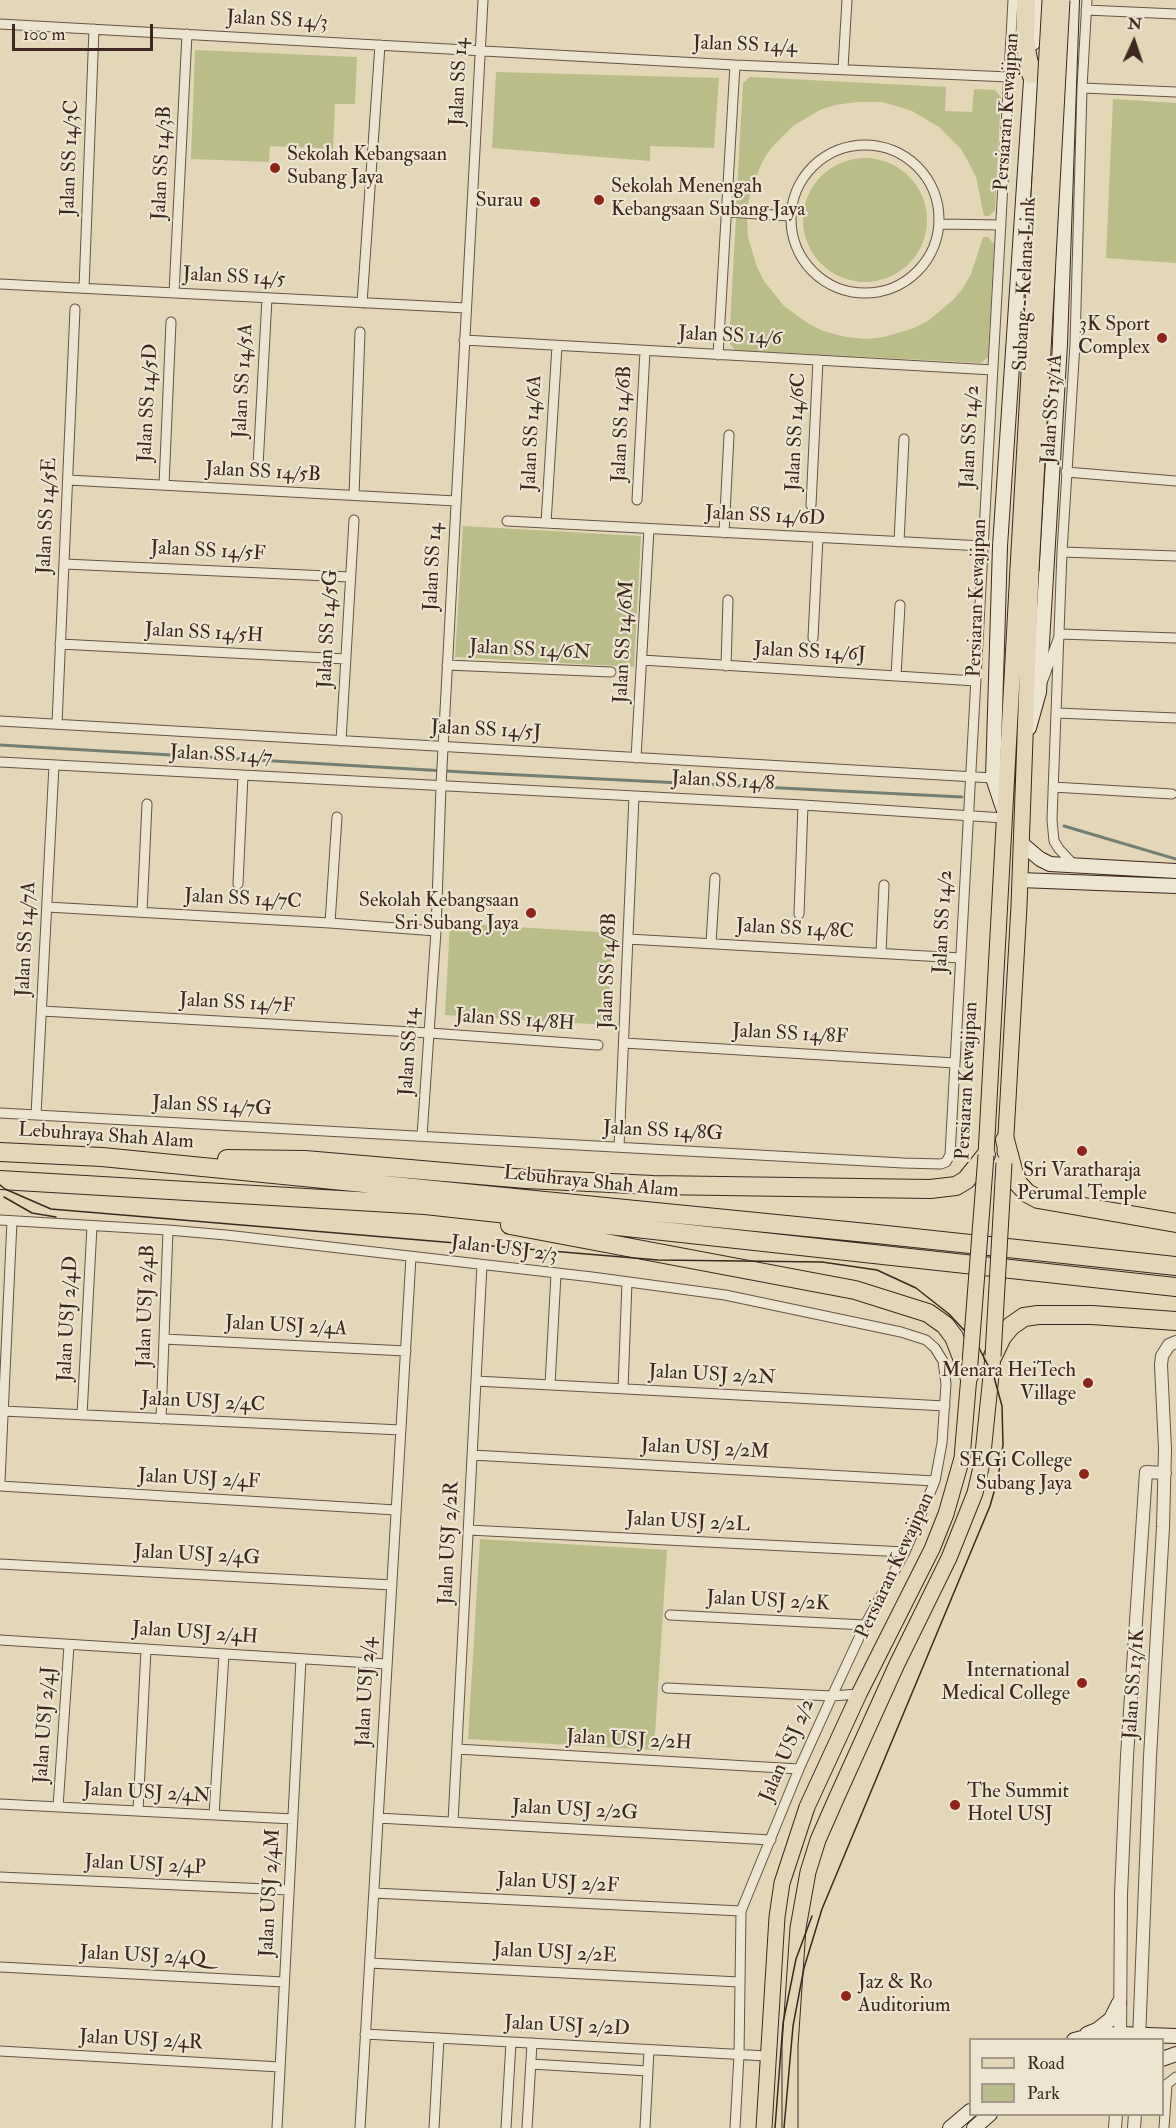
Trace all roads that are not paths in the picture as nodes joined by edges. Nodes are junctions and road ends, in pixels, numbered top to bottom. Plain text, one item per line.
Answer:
1 (483, 0) edge
2 (847, 0) edge
3 (1013, 0) edge
4 (1026, 0) edge
5 (1036, 0) edge
6 (1050, 0) edge
7 (1062, 0) edge
8 (1072, 0) edge
9 (1086, 5) edge
10 (1176, 14) edge
11 (0, 24) edge
12 (94, 29) junction
13 (187, 34) junction
14 (380, 45) junction
15 (480, 50) junction
16 (735, 65) junction
17 (843, 68) junction
18 (1031, 74) junction
19 (1009, 77) junction
20 (1082, 88) junction
21 (1176, 92) edge
22 (727, 212) junction
23 (790, 216) junction
24 (940, 224) junction
25 (1001, 225) junction
26 (1020, 249) junction
27 (0, 284) edge
28 (84, 288) junction
29 (174, 293) junction
30 (1062, 293) junction
31 (267, 298) junction
32 (362, 303) junction
33 (466, 308) junction
34 (75, 309) dead end
35 (171, 322) dead end
36 (360, 332) dead end
37 (464, 340) junction
38 (557, 346) junction
39 (645, 351) junction
40 (718, 355) junction
41 (818, 360) junction
42 (993, 370) junction
43 (729, 435) dead end
44 (904, 439) dead end
45 (258, 466) dead end
46 (1066, 472) junction
47 (68, 480) junction
48 (1176, 481) edge
49 (164, 486) junction
50 (354, 495) junction
51 (637, 500) dead end
52 (456, 501) junction
53 (811, 504) dead end
54 (354, 520) dead end
55 (507, 521) dead end
56 (546, 523) junction
57 (649, 529) junction
58 (724, 532) junction
59 (818, 537) junction
60 (899, 542) junction
61 (983, 546) junction
62 (1062, 552) junction
63 (1176, 556) edge
64 (64, 564) junction
65 (1025, 570) junction
66 (350, 577) junction
67 (728, 600) dead end
68 (900, 605) dead end
69 (1060, 634) junction
70 (813, 638) dead end
71 (1176, 638) edge
72 (60, 644) junction
73 (346, 659) junction
74 (642, 660) junction
75 (447, 665) junction
76 (726, 666) junction
77 (611, 672) dead end
78 (896, 676) junction
79 (976, 681) junction
80 (1039, 692) junction
81 (1057, 712) junction
82 (1176, 718) edge
83 (0, 721) edge
84 (57, 724) junction
85 (341, 741) junction
86 (1024, 745) junction
87 (443, 747) junction
88 (636, 758) junction
89 (0, 762) edge
90 (54, 765) junction
91 (243, 775) junction
92 (970, 777) junction
93 (993, 778) junction
94 (441, 786) junction
95 (1053, 787) junction
96 (1172, 794) dead end
97 (634, 796) junction
98 (147, 804) dead end
99 (803, 805) junction
100 (968, 815) junction
101 (1004, 815) junction
102 (337, 817) dead end
103 (1021, 843) junction
104 (1075, 866) junction
105 (1176, 870) edge
106 (715, 878) dead end
107 (1020, 880) junction
108 (238, 884) dead end
109 (884, 885) dead end
110 (1176, 886) edge
111 (47, 907) junction
112 (142, 912) junction
113 (799, 914) dead end
114 (330, 923) junction
115 (436, 931) junction
116 (628, 939) junction
117 (711, 943) junction
118 (881, 953) junction
119 (960, 958) junction
120 (42, 1011) junction
121 (430, 1033) junction
122 (624, 1043) junction
123 (598, 1045) dead end
124 (955, 1063) junction
125 (0, 1113) edge
126 (36, 1115) junction
127 (422, 1136) junction
128 (1005, 1140) junction
129 (619, 1148) junction
130 (0, 1152) edge
131 (986, 1155) junction
132 (102, 1157) junction
133 (903, 1163) joint
134 (0, 1180) edge
135 (425, 1205) junction
136 (0, 1220) edge
137 (12, 1221) junction
138 (1176, 1222) edge
139 (92, 1226) junction
140 (168, 1230) junction
141 (411, 1257) junction
142 (482, 1265) junction
143 (1176, 1266) edge
144 (556, 1274) junction
145 (627, 1282) junction
146 (1176, 1287) edge
147 (1176, 1321) edge
148 (164, 1339) junction
149 (1176, 1342) edge
150 (405, 1351) junction
151 (993, 1356) junction
152 (969, 1376) junction
153 (476, 1381) junction
154 (550, 1385) junction
155 (623, 1389) junction
156 (945, 1406) junction
157 (3, 1411) junction
158 (82, 1415) junction
159 (161, 1419) junction
160 (401, 1430) junction
161 (472, 1455) junction
162 (1171, 1473) edge
163 (0, 1481) edge
164 (935, 1481) junction
165 (0, 1486) edge
166 (396, 1510) junction
167 (468, 1530) junction
168 (905, 1552) junction
169 (0, 1564) edge
170 (392, 1585) junction
171 (1138, 1599) junction
172 (1160, 1600) junction
173 (670, 1615) dead end
174 (865, 1625) junction
175 (0, 1640) edge
176 (69, 1645) junction
177 (146, 1649) junction
178 (224, 1654) junction
179 (301, 1659) junction
180 (387, 1664) junction
181 (667, 1688) dead end
182 (860, 1694) junction
183 (832, 1696) junction
184 (457, 1749) junction
185 (799, 1769) junction
186 (0, 1804) edge
187 (58, 1807) junction
188 (138, 1811) junction
189 (214, 1815) junction
190 (378, 1818) junction
191 (293, 1819) junction
192 (453, 1822) junction
193 (771, 1840) junction
194 (0, 1877) edge
195 (289, 1890) junction
196 (374, 1893) junction
197 (741, 1911) junction
198 (370, 1963) junction
199 (0, 1967) edge
200 (284, 1982) junction
201 (739, 1982) junction
202 (1119, 2003) junction
203 (365, 2034) junction
204 (1176, 2036) edge
205 (1120, 2037) edge
206 (1138, 2037) edge
207 (439, 2038) junction
208 (1079, 2038) edge
209 (1098, 2038) edge
210 (511, 2042) junction
211 (532, 2043) junction
212 (649, 2050) junction
213 (0, 2051) edge
214 (739, 2055) junction
215 (767, 2056) junction
216 (531, 2064) junction
217 (280, 2067) junction
218 (648, 2071) junction
219 (1176, 2076) edge
220 (969, 2112) edge
221 (989, 2116) edge
222 (763, 2126) edge
223 (277, 2128) edge
224 (360, 2128) edge
225 (434, 2128) edge
226 (506, 2128) edge
227 (527, 2128) edge
228 (645, 2128) edge
229 (735, 2128) edge
230 (790, 2128) edge
231 (950, 2128) edge
232 (974, 2128) edge
233 (1164, 2128) edge

1 - 15 street, Jalan SS 14
2 - 17 street
3 - 19 street, Jalan SS 14/2
4 - 18 highway
5 - 18 main road, Persiaran Kewajipan
6 - 65 main road, Subang - Kelana Link, bridge
7 - 65 main road, Subang - Kelana Link, bridge
8 - 30 main road, Persiaran Kewajipan
9 - 10 street
9 - 20 street, Jalan SS 13/1A
11 - 12 street, Jalan SS 14/3
12 - 13 street, Jalan SS 14/3
12 - 28 street, Jalan SS 14/3C
13 - 14 street, Jalan SS 14/3
13 - 29 street, Jalan SS 14/3B
14 - 15 street, Jalan SS 14/3
14 - 32 street
15 - 16 street, Jalan SS 14/4
15 - 33 street, Jalan SS 14
16 - 17 street, Jalan SS 14/4
16 - 22 street
17 - 19 street, Jalan SS 14/4
18 - 26 main road, Persiaran Kewajipan
19 - 25 street, Jalan SS 14/2
20 - 21 street
20 - 46 street, Jalan SS 13/1A
22 - 23 street
22 - 40 street
23 - 24 street
23 - 24 street
24 - 25 street
25 - 42 street, Jalan SS 14/2
26 - 30 main road
26 - 93 main road, Persiaran Kewajipan
27 - 28 street, Jalan SS 14/5
28 - 29 street, Jalan SS 14/5
29 - 31 street, Jalan SS 14/5
30 - 80 main road, Persiaran Kewajipan
31 - 32 street, Jalan SS 14/5
31 - 45 street, Jalan SS 14/5A
32 - 33 street, Jalan SS 14/5
33 - 37 street, Jalan SS 14
34 - 47 street, Jalan SS 14/5E
35 - 49 street, Jalan SS 14/5D
36 - 50 street
37 - 38 street, Jalan SS 14/6
37 - 52 street, Jalan SS 14
38 - 39 street, Jalan SS 14/6
38 - 56 street, Jalan SS 14/6A
39 - 40 street, Jalan SS 14/6
39 - 51 street, Jalan SS 14/6B
40 - 41 street, Jalan SS 14/6
41 - 42 street, Jalan SS 14/6
41 - 53 street, Jalan SS 14/6C
42 - 61 street, Jalan SS 14/2
43 - 58 street
44 - 60 street
46 - 48 street
46 - 62 street, Jalan SS 13/1A
47 - 49 street, Jalan SS 14/5B
47 - 64 street, Jalan SS 14/5E
49 - 50 street, Jalan SS 14/5B
50 - 52 street, Jalan SS 14/5B
52 - 75 street, Jalan SS 14
54 - 66 street, Jalan SS 14/5G
55 - 56 street, Jalan SS 14/6D
56 - 57 street, Jalan SS 14/6D
57 - 58 street, Jalan SS 14/6D
57 - 74 street, Jalan SS 14/6M
58 - 59 street, Jalan SS 14/6D
59 - 60 street, Jalan SS 14/6D
59 - 70 street
60 - 61 street, Jalan SS 14/6D
61 - 79 street, Jalan SS 14/2
62 - 63 street
62 - 69 street, Jalan SS 13/1A
64 - 66 street, Jalan SS 14/5F
64 - 72 street, Jalan SS 14/5E
65 - 86 main road
65 - 101 main road
66 - 73 street, Jalan SS 14/5G
67 - 76 street
68 - 78 street
69 - 71 street
69 - 80 street
69 - 81 street, Jalan SS 13/1A
72 - 73 street, Jalan SS 14/5H
72 - 84 street, Jalan SS 14/5E
73 - 85 street, Jalan SS 14/5G
74 - 76 street, Jalan SS 14/6J
74 - 88 street, Jalan SS 14/6M
75 - 77 street, Jalan SS 14/6N
75 - 87 street, Jalan SS 14
76 - 78 street, Jalan SS 14/6J
78 - 79 street, Jalan SS 14/6J
79 - 92 street, Jalan SS 14/2
80 - 86 main road, Persiaran Kewajipan
81 - 82 street
81 - 95 street, Jalan SS 13/1A
83 - 84 street, Jalan SS 14/5J
84 - 85 street, Jalan SS 14/5J
85 - 87 street, Jalan SS 14/5J
86 - 103 main road, Persiaran Kewajipan
87 - 88 street, Jalan SS 14/5J
87 - 94 street, Jalan SS 14
88 - 92 street, Jalan SS 14/5J
89 - 90 street, Jalan SS 14/7
90 - 91 street, Jalan SS 14/7
90 - 111 street, Jalan SS 14/7A
91 - 94 street, Jalan SS 14/7
91 - 108 street
92 - 93 street, Jalan SS 14/5J
92 - 100 street, Jalan SS 14/2
93 - 101 main road, Persiaran Kewajipan
94 - 97 street, Jalan SS 14/8
94 - 115 street, Jalan SS 14
95 - 96 street
95 - 104 street, Jalan SS 13/1A
97 - 99 street, Jalan SS 14/8
97 - 116 street, Jalan SS 14/8B
98 - 112 street
99 - 100 street, Jalan SS 14/8
99 - 113 street
100 - 101 street, Jalan SS 14/8
100 - 119 street, Jalan SS 14/2
101 - 131 main road, Persiaran Kewajipan
102 - 114 street
103 - 104 main road
103 - 107 main road, Persiaran Kewajipan
104 - 105 main road
106 - 117 street
107 - 110 main road
107 - 128 main road, Persiaran Kewajipan
109 - 118 street
111 - 112 street, Jalan SS 14/7C
111 - 120 street, Jalan SS 14/7A
112 - 114 street, Jalan SS 14/7C
114 - 115 street, Jalan SS 14/7C
115 - 121 street, Jalan SS 14
116 - 117 street, Jalan SS 14/8C
116 - 122 street, Jalan SS 14/8B
117 - 118 street, Jalan SS 14/8C
118 - 119 street, Jalan SS 14/8C
119 - 124 street, Jalan SS 14/2
120 - 121 street, Jalan SS 14/7F
120 - 126 street, Jalan SS 14/7A
121 - 123 street, Jalan SS 14/8H
121 - 127 street, Jalan SS 14
122 - 124 street, Jalan SS 14/8F
122 - 129 street, Jalan SS 14/8B
124 - 133 street, Jalan SS 14/2
125 - 126 street, Jalan SS 14/7G
126 - 127 street, Jalan SS 14/7G
127 - 129 street, Jalan SS 14/8G
128 - 138 highway
128 - 151 main road, Persiaran Kewajipan, bridge
129 - 133 street, Jalan SS 14/8G
130 - 132 highway, Lebuhraya Shah Alam
131 - 132 highway
131 - 152 main road, Persiaran Kewajipan, bridge
132 - 143 highway, Lebuhraya Shah Alam
134 - 135 highway, Lebuhraya Shah Alam
135 - 146 highway, Lebuhraya Shah Alam
135 - 152 highway
136 - 137 street, Jalan USJ 2/3
137 - 139 street, Jalan USJ 2/3
137 - 157 street
139 - 140 street, Jalan USJ 2/3
139 - 158 street, Jalan USJ 2/4D
140 - 141 street, Jalan USJ 2/3
140 - 148 street, Jalan USJ 2/4B
141 - 142 street, Jalan USJ 2/3
141 - 150 street, Jalan USJ 2/4
142 - 144 street, Jalan USJ 2/3
142 - 153 street, Jalan USJ 2/2R
144 - 145 street, Jalan USJ 2/3
144 - 154 street
145 - 155 street
145 - 156 street, Jalan USJ 2/3
147 - 151 highway
148 - 150 street, Jalan USJ 2/4A
148 - 159 street, Jalan USJ 2/4B
149 - 162 street, Jalan SS 13/1K
150 - 160 street, Jalan USJ 2/4
151 - 230 main road, Persiaran Kewajipan
152 - 182 main road, Persiaran Kewajipan
153 - 154 street, Jalan USJ 2/2N
153 - 161 street, Jalan USJ 2/2R
154 - 155 street, Jalan USJ 2/2N
155 - 156 street, Jalan USJ 2/2N
156 - 164 street, Jalan USJ 2/2
157 - 158 street, Jalan USJ 2/4C
157 - 163 street
158 - 159 street, Jalan USJ 2/4C
159 - 160 street, Jalan USJ 2/4C
160 - 166 street, Jalan USJ 2/4
161 - 164 street, Jalan USJ 2/2M
161 - 167 street, Jalan USJ 2/2R
162 - 171 street, Jalan SS 13/1K
162 - 172 street, Jalan SS 13/1K
164 - 168 street, Jalan USJ 2/2
165 - 166 street, Jalan USJ 2/4F
166 - 170 street, Jalan USJ 2/4
167 - 168 street, Jalan USJ 2/2L
167 - 184 street, Jalan USJ 2/2R
168 - 174 street, Jalan USJ 2/2
169 - 170 street, Jalan USJ 2/4G
170 - 180 street, Jalan USJ 2/4
171 - 172 street
171 - 202 street, Jalan SS 13/1K
172 - 206 street, Jalan SS 13/1K
173 - 174 street, Jalan USJ 2/2K
174 - 183 street, Jalan USJ 2/2
175 - 176 street, Jalan USJ 2/4H
176 - 177 street, Jalan USJ 2/4H
176 - 187 street, Jalan USJ 2/4J
177 - 178 street, Jalan USJ 2/4H
177 - 188 street
178 - 179 street, Jalan USJ 2/4H
178 - 189 street
179 - 180 street, Jalan USJ 2/4H
179 - 191 street, Jalan USJ 2/4M
180 - 190 street, Jalan USJ 2/4
181 - 183 street
182 - 183 street
182 - 215 main road, Persiaran Kewajipan
183 - 185 street, Jalan USJ 2/2
184 - 185 street, Jalan USJ 2/2H
184 - 192 street, Jalan USJ 2/2R
185 - 193 street, Jalan USJ 2/2
186 - 187 street, Jalan USJ 2/4N
187 - 188 street, Jalan USJ 2/4N
188 - 189 street, Jalan USJ 2/4N
189 - 191 street, Jalan USJ 2/4N
190 - 192 street, Jalan USJ 2/2G
190 - 196 street, Jalan USJ 2/4
191 - 195 street, Jalan USJ 2/4M
192 - 193 street, Jalan USJ 2/2G
193 - 197 street, Jalan USJ 2/2
194 - 195 street, Jalan USJ 2/4P
195 - 200 street, Jalan USJ 2/4M
196 - 197 street, Jalan USJ 2/2F
196 - 198 street, Jalan USJ 2/4
197 - 201 street, Jalan USJ 2/2
198 - 201 street, Jalan USJ 2/2E
198 - 203 street, Jalan USJ 2/4
199 - 200 street, Jalan USJ 2/4Q
200 - 217 street, Jalan USJ 2/4M
201 - 214 street, Jalan USJ 2/2
202 - 205 street, Jalan SS 13/1K
202 - 208 main road
203 - 207 street, Jalan USJ 2/2D
203 - 224 street, Jalan USJ 2/4
204 - 206 main road
205 - 206 main road
205 - 209 main road
207 - 210 street, Jalan USJ 2/2D
207 - 225 street
210 - 211 street, Jalan USJ 2/2D
210 - 226 street
211 - 212 street, Jalan USJ 2/2D
211 - 216 street
212 - 214 street, Jalan USJ 2/2D
212 - 218 street
213 - 217 street, Jalan USJ 2/4R
214 - 215 street, Jalan USJ 2/2D
214 - 229 street, Jalan USJ 2/2
215 - 222 main road, Persiaran Kewajipan
216 - 218 street
216 - 227 street
217 - 223 street, Jalan USJ 2/4M
218 - 228 street
219 - 233 street
220 - 231 main road
221 - 232 main road

